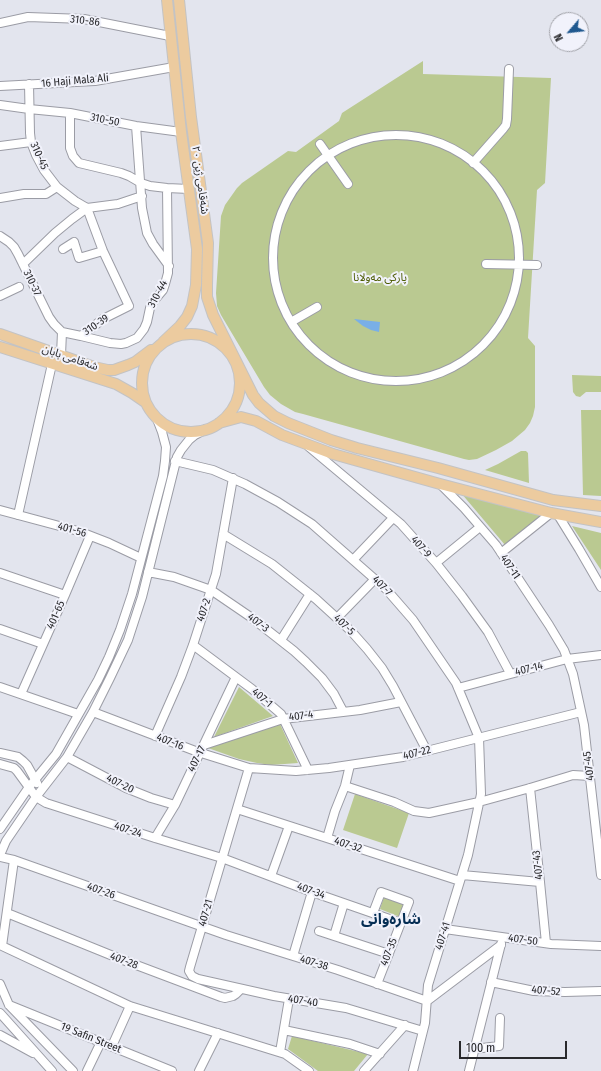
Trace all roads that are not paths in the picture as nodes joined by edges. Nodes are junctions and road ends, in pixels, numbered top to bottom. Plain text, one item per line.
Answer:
1 (167, 0) edge
2 (179, 0) edge
3 (0, 23) edge
4 (170, 36) junction
5 (174, 67) junction
6 (509, 69) dead end
7 (29, 84) junction
8 (0, 86) edge
9 (0, 105) edge
10 (29, 109) junction
11 (70, 113) junction
12 (136, 126) junction
13 (181, 132) junction
14 (31, 142) junction
15 (320, 144) dead end
16 (0, 146) edge
17 (328, 156) junction
18 (473, 163) junction
19 (141, 183) junction
20 (348, 184) dead end
21 (57, 187) junction
22 (167, 188) junction
23 (189, 189) junction
24 (142, 196) junction
25 (0, 198) edge
26 (87, 208) junction
27 (0, 236) edge
28 (63, 249) dead end
29 (103, 251) junction
30 (23, 264) junction
31 (486, 264) dead end
32 (519, 264) junction
33 (537, 265) dead end
34 (169, 266) junction
35 (19, 287) dead end
36 (0, 296) edge
37 (316, 307) dead end
38 (291, 322) junction
39 (62, 332) junction
40 (0, 334) edge
41 (81, 336) junction
42 (161, 343) junction
43 (0, 347) edge
44 (61, 356) junction
45 (233, 356) junction
46 (52, 364) junction
47 (145, 402) junction
48 (157, 419) junction
49 (219, 423) junction
50 (206, 429) junction
51 (305, 444) junction
52 (176, 461) junction
53 (233, 478) junction
54 (440, 484) junction
55 (601, 503) edge
56 (588, 505) junction
57 (601, 506) edge
58 (0, 510) edge
59 (554, 514) junction
60 (18, 515) junction
61 (393, 518) junction
62 (600, 522) edge
63 (480, 527) junction
64 (223, 534) junction
65 (90, 536) junction
66 (501, 553) junction
67 (141, 558) junction
68 (353, 560) junction
69 (436, 563) junction
70 (148, 572) junction
71 (0, 573) edge
72 (376, 579) junction
73 (601, 587) edge
74 (211, 590) junction
75 (310, 594) junction
76 (65, 595) junction
77 (337, 618) junction
78 (0, 629) edge
79 (281, 640) junction
80 (44, 644) junction
81 (193, 645) junction
82 (601, 655) edge
83 (567, 659) junction
84 (510, 673) junction
85 (236, 677) junction
86 (0, 686) edge
87 (458, 688) junction
88 (21, 694) junction
89 (402, 702) junction
90 (93, 712) junction
91 (343, 712) junction
92 (581, 712) junction
93 (78, 714) junction
94 (283, 718) junction
95 (155, 736) junction
96 (479, 738) junction
97 (204, 745) junction
98 (427, 751) junction
99 (0, 753) edge
100 (200, 753) junction
101 (67, 757) junction
102 (0, 764) edge
103 (350, 765) junction
104 (249, 768) junction
105 (308, 770) junction
106 (590, 776) junction
107 (35, 780) junction
108 (345, 786) junction
109 (29, 787) junction
110 (530, 788) junction
111 (38, 795) junction
112 (480, 802) junction
113 (175, 805) junction
114 (237, 809) junction
115 (289, 826) junction
116 (0, 829) edge
117 (599, 836) edge
118 (155, 838) junction
119 (327, 838) junction
120 (0, 856) edge
121 (222, 858) junction
122 (14, 860) junction
123 (601, 875) edge
124 (271, 876) junction
125 (461, 878) junction
126 (540, 882) junction
127 (312, 892) junction
128 (344, 903) junction
129 (7, 913) junction
130 (373, 913) junction
131 (401, 923) junction
132 (202, 926) junction
133 (445, 929) junction
134 (319, 932) dead end
135 (334, 936) junction
136 (502, 941) junction
137 (546, 943) junction
138 (1, 945) edge
139 (601, 946) edge
140 (389, 954) junction
141 (293, 956) junction
142 (190, 967) joint
143 (491, 982) junction
144 (0, 984) edge
145 (377, 984) junction
146 (242, 989) junction
147 (601, 991) edge
148 (289, 999) junction
149 (427, 1001) junction
150 (9, 1005) junction
151 (130, 1006) junction
152 (0, 1013) edge
153 (500, 1018) dead end
154 (405, 1025) junction
155 (284, 1030) junction
156 (423, 1031) junction
157 (218, 1033) junction
158 (0, 1035) edge
159 (101, 1042) junction
160 (112, 1046) junction
161 (474, 1049) junction
162 (280, 1052) junction
163 (380, 1054) junction
164 (38, 1056) junction
165 (52, 1071) edge
166 (74, 1071) edge
167 (87, 1071) edge
168 (172, 1071) edge
169 (199, 1071) edge
170 (309, 1071) edge
171 (364, 1071) edge
172 (414, 1071) edge
173 (469, 1071) edge

1 - 4 main road, شەقامی ژین ٢٠
2 - 45 main road, شەقامی ژین ٢٠
3 - 4 street, 310-86
4 - 5 main road, شەقامی ژین ٢٠
5 - 7 street, 16 Haji Mala Ali
5 - 13 main road, شەقامی ژین ٢٠
6 - 18 street
7 - 8 street, 16 Haji Mala Ali
7 - 10 street, 310-45
9 - 10 street, 310-50
10 - 11 street, 310-50
10 - 14 street, 310-45
11 - 12 street, 310-50
11 - 19 street
12 - 13 street, 310-50
12 - 19 street
13 - 23 main road, شەقامی ژین ٢٠
14 - 16 street
14 - 21 street, 310-45
15 - 17 street
17 - 18 street
17 - 20 street
17 - 38 street
18 - 32 street
19 - 22 street
19 - 24 street
21 - 25 street
21 - 26 street, 310-45
22 - 23 street
22 - 34 street, 310-44
23 - 42 main road, شەقامی ژین ٢٠
24 - 26 street
24 - 34 street
26 - 29 street
26 - 30 street
27 - 30 street, 310-37
28 - 29 street
29 - 41 street, 310-39
30 - 39 street, 310-37
31 - 32 street
32 - 33 street
32 - 38 street
34 - 41 street, 310-44
35 - 36 street
37 - 38 street
39 - 41 street, 310-39
39 - 44 street
40 - 44 main road, شەقامی بابان
42 - 44 main road, شەقامی بابان
42 - 45 main road
42 - 47 main road
43 - 46 main road, شەقامی بابان
45 - 49 main road
45 - 56 main road
46 - 47 main road, شەقامی بابان
46 - 60 street
47 - 48 main road
48 - 50 main road
48 - 67 street
49 - 50 main road
49 - 51 main road
50 - 52 street
51 - 54 main road
51 - 61 street, 407-9
52 - 53 street, 407-7
52 - 70 street
53 - 64 street, 407-2
53 - 68 street, 407-7
54 - 59 main road
54 - 63 street, 407-11
55 - 56 main road
56 - 57 main road
58 - 60 street, 401-56
59 - 62 main road
59 - 66 street
59 - 73 street
60 - 65 street, 401-56
61 - 68 street
61 - 69 street, 407-9
63 - 66 street, 407-11
63 - 69 street
64 - 74 street, 407-2
64 - 75 street, 407-5
65 - 67 street, 401-56
65 - 76 street, 401-65
66 - 83 street, 407-11
67 - 93 street
68 - 72 street, 407-7
69 - 84 street, 407-9
70 - 74 street, 407-3
70 - 90 street
71 - 76 street
72 - 77 street
72 - 87 street, 407-7
74 - 79 street, 407-3
74 - 81 street, 407-2
75 - 77 street, 407-5
75 - 79 street
76 - 80 street, 401-65
77 - 89 street, 407-5
78 - 80 street
79 - 91 street, 407-3
80 - 88 street, 401-65
81 - 85 street, 407-1
81 - 95 street, 407-2
82 - 83 street, 407-14
83 - 84 street, 407-14
83 - 92 street, 407-45
84 - 87 street, 407-14
85 - 94 street, 407-1
85 - 97 street, 407-17
86 - 88 street
87 - 96 street, 407-7
88 - 93 street
89 - 91 street, 407-4
89 - 98 street, 407-5
90 - 95 street, 407-16
90 - 101 street
91 - 94 street, 407-4
92 - 96 street, 407-22
92 - 106 street, 407-45
93 - 107 street
94 - 97 street, 407-4
94 - 105 street, 407-1
95 - 100 street, 407-16
96 - 98 street, 407-22
96 - 112 street, 407-7
97 - 100 street, 407-17
98 - 103 street, 407-22
99 - 107 street
100 - 104 street, 407-16
100 - 113 street, 407-17
101 - 111 street
101 - 113 street, 407-20
102 - 109 street
103 - 105 street, 407-22
103 - 108 street
104 - 105 street, 407-22
104 - 114 street, 407-21
106 - 110 street
106 - 117 street, 407-45
107 - 109 street
107 - 111 street
108 - 112 street
108 - 119 street
109 - 111 street
109 - 116 street
110 - 112 street
110 - 126 street, 407-43
111 - 118 street, 407-24
111 - 120 street
112 - 125 street, 407-41
113 - 118 street, 407-17
114 - 115 street, 407-32
114 - 121 street, 407-21
115 - 119 street, 407-32
115 - 124 street
117 - 123 street, 407-45
118 - 121 street, 407-24
119 - 125 street, 407-32
120 - 122 street, 407-26
121 - 124 street, 407-34
121 - 132 street, 407-21
122 - 129 street
122 - 132 street, 407-26
124 - 127 street, 407-34
125 - 126 street, 407-32
125 - 133 street, 407-41
126 - 137 street, 407-43
127 - 128 street, 407-34
127 - 141 street
128 - 130 street, 407-34
128 - 135 street
129 - 138 street
129 - 146 street, 407-28
130 - 131 street, 407-34
130 - 131 street, 407-35
131 - 140 street, 407-35
132 - 141 street, 407-38
132 - 142 street, 407-21
133 - 136 street, 407-50
133 - 149 street, 407-41
134 - 135 street
135 - 140 street
136 - 137 street, 407-50
136 - 143 street
136 - 149 street
137 - 139 street, 407-50
138 - 151 street
140 - 145 street, 407-35
141 - 145 street, 407-38
142 - 146 street, 407-40
143 - 147 street, 407-52
143 - 161 street
144 - 150 street
145 - 149 street, 407-38
146 - 148 street, 407-40
148 - 154 street, 407-40
148 - 155 street
149 - 156 street, 407-41
150 - 159 street, 19 Safin Street
150 - 166 street
151 - 157 street
151 - 160 street
152 - 164 street
153 - 161 street
154 - 156 street, 407-40
154 - 163 street
155 - 162 street
155 - 163 street
156 - 172 street, 407-41
157 - 162 street
157 - 169 street
158 - 164 street
159 - 160 street, 19 Safin Street
159 - 167 street
160 - 168 street, 19 Safin Street
161 - 173 street
162 - 170 street
163 - 171 street
164 - 165 street

